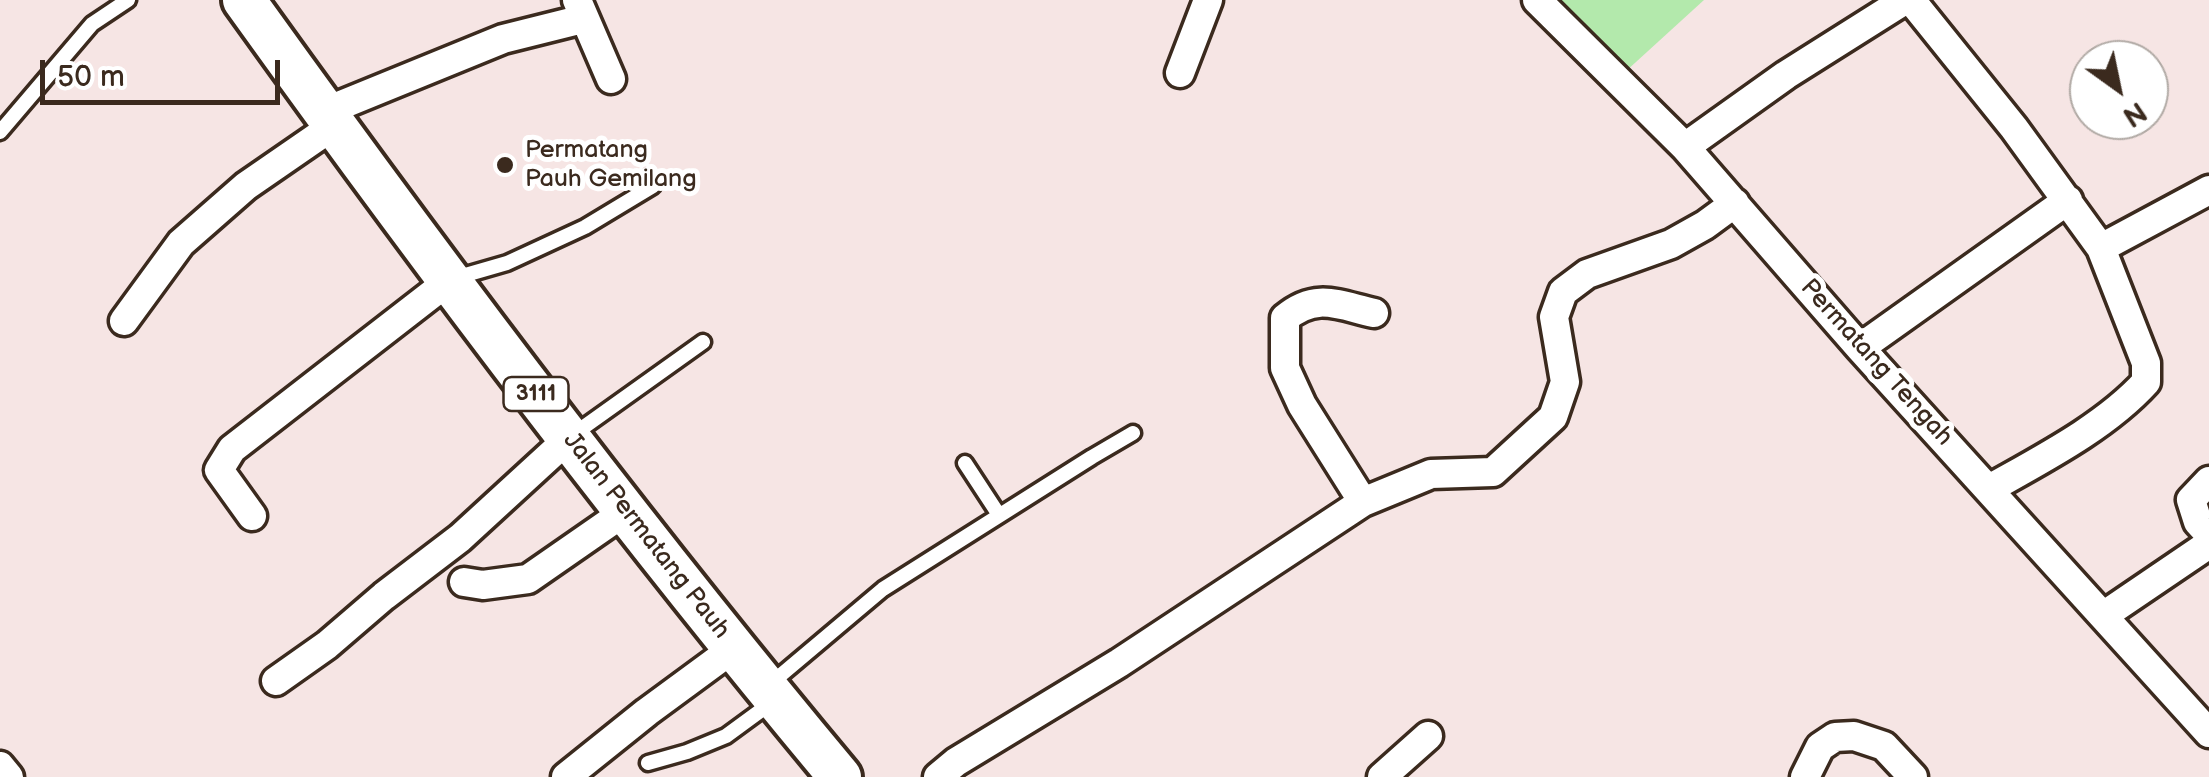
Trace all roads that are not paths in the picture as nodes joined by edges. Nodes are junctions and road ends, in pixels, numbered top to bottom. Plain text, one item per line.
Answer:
1 (128, 0) edge
2 (244, 0) edge
3 (1208, 0) edge
4 (1537, 0) edge
5 (1908, 0) edge
6 (580, 10) edge
7 (1180, 73) dead end
8 (611, 79) dead end
9 (329, 119) junction
10 (0, 132) edge
11 (1685, 147) junction
12 (653, 186) dead end
13 (2209, 190) edge
14 (2068, 200) junction
15 (1735, 203) junction
16 (2100, 248) junction
17 (450, 280) junction
18 (1374, 314) dead end
19 (124, 321) dead end
20 (703, 342) dead end
21 (1860, 348) junction
22 (1133, 433) dead end
23 (569, 438) junction
24 (965, 463) dead end
25 (2209, 481) edge
26 (1990, 490) junction
27 (1363, 502) junction
28 (626, 511) junction
29 (999, 515) junction
30 (252, 516) dead end
31 (2209, 534) edge
32 (2209, 544) edge
33 (464, 582) dead end
34 (2103, 616) junction
35 (734, 648) junction
36 (276, 681) dead end
37 (771, 694) junction
38 (2209, 734) edge
39 (1428, 736) dead end
40 (648, 763) dead end
41 (0, 766) edge
42 (9, 777) edge
43 (566, 777) edge
44 (840, 777) edge
45 (938, 777) edge
46 (1382, 777) edge
47 (1806, 777) edge
48 (1913, 777) edge

1 - 10 lane
2 - 9 main road, Jalan Permatang Pauh / 3111
3 - 7 street
4 - 11 street, Permatang Tengah
5 - 11 street
5 - 14 street
6 - 8 street
6 - 9 street
9 - 17 main road, Jalan Permatang Pauh / 3111
9 - 19 street
11 - 15 street, Permatang Tengah
12 - 17 lane
13 - 16 street
14 - 16 street
14 - 21 street
15 - 21 street, Permatang Tengah
15 - 27 street
16 - 26 street
17 - 23 main road, Jalan Permatang Pauh / 3111
17 - 30 street
18 - 27 street
20 - 23 lane
21 - 26 street, Permatang Tengah
22 - 29 lane
23 - 28 main road, Jalan Permatang Pauh / 3111
23 - 36 street
24 - 29 lane
25 - 31 street
26 - 34 street, Permatang Tengah
27 - 45 street
28 - 33 street
28 - 35 main road, Jalan Permatang Pauh / 3111
29 - 37 lane
32 - 34 street
34 - 38 street, Permatang Tengah
35 - 37 main road, Jalan Permatang Pauh / 3111
35 - 43 street
37 - 40 lane
37 - 44 main road, Jalan Permatang Pauh / 3111
39 - 46 street
41 - 42 street
47 - 48 street

